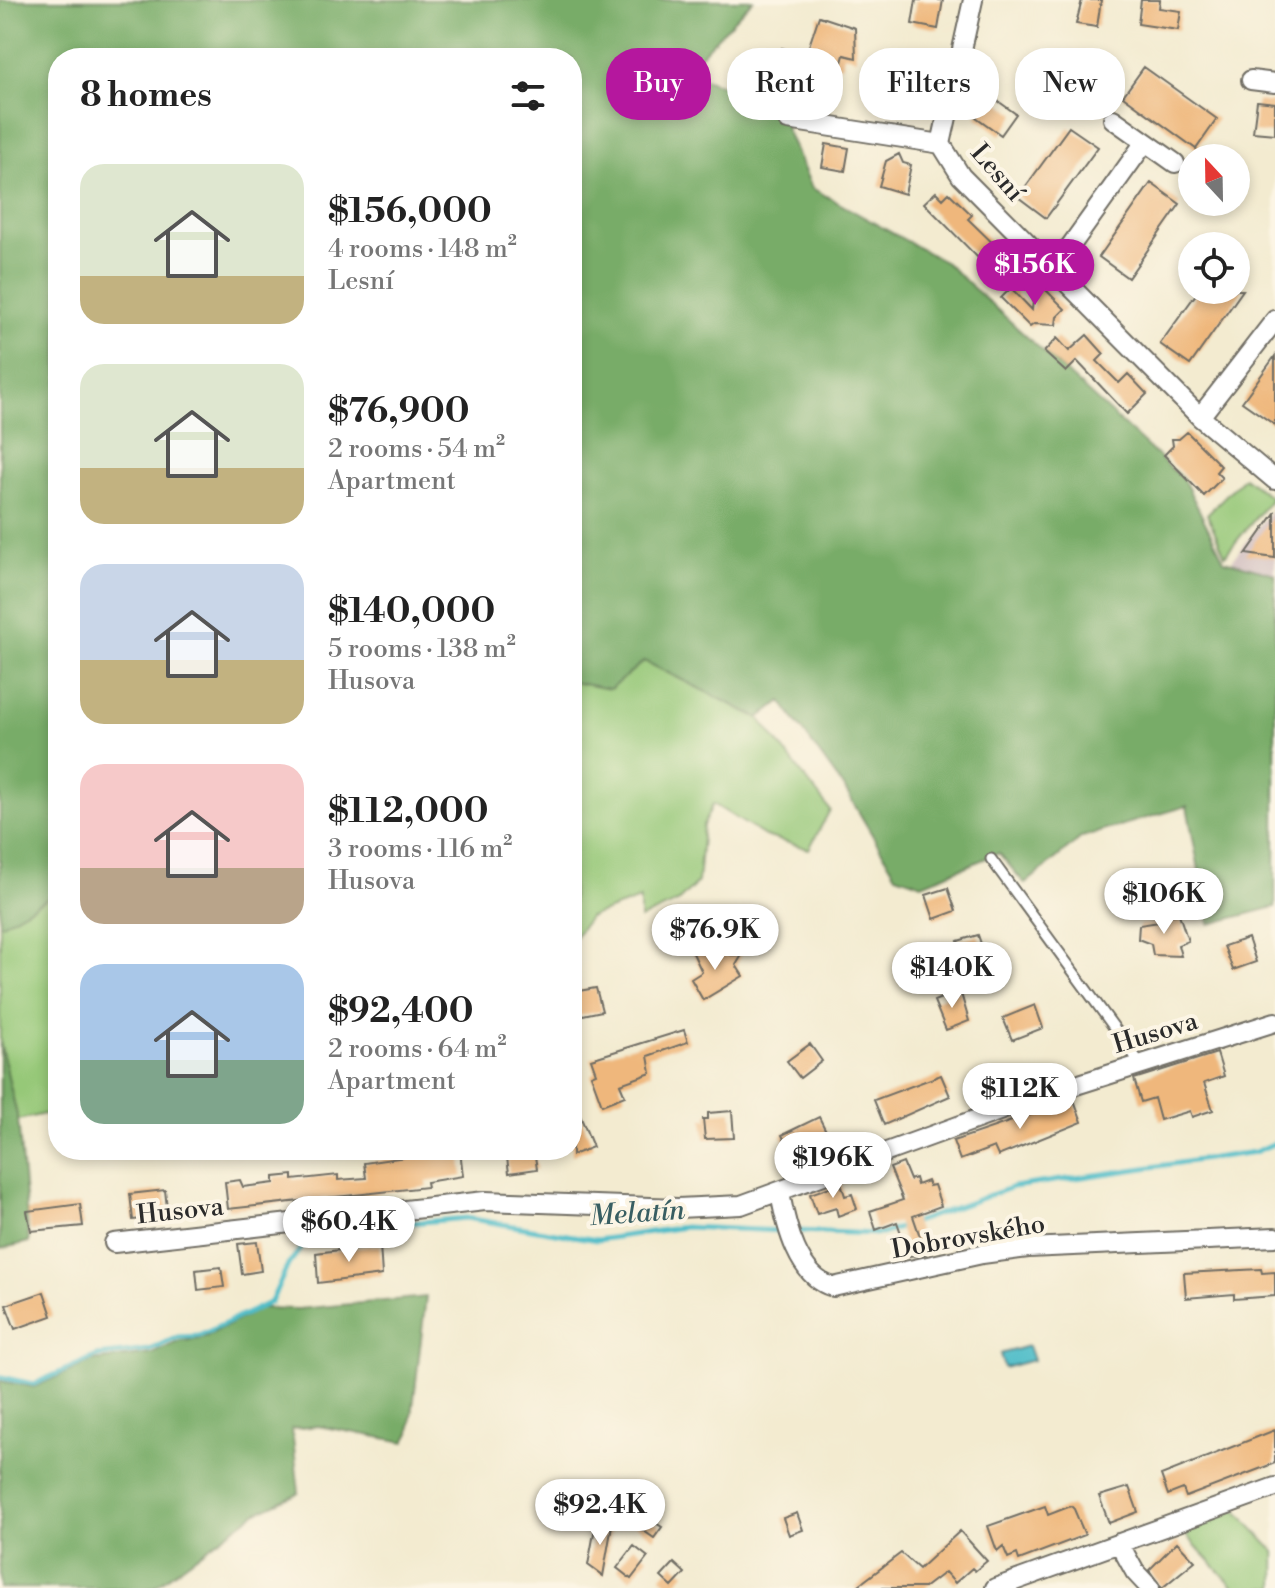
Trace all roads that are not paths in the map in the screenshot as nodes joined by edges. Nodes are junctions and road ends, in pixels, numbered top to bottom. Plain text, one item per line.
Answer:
1 (973, 0) edge
2 (1251, 80) dead end
3 (1275, 83) edge
4 (788, 120) dead end
5 (1114, 120) edge
6 (1145, 142) junction
7 (941, 144) junction
8 (1175, 163) dead end
9 (1054, 269) junction
10 (1275, 320) edge
11 (1200, 417) junction
12 (1275, 480) edge
13 (991, 859) dead end
14 (1275, 1022) edge
15 (1140, 1063) junction
16 (780, 1193) junction
17 (1275, 1237) edge
18 (114, 1243) dead end
19 (1275, 1487) edge
20 (1119, 1543) junction
21 (1004, 1587) edge
22 (1150, 1588) edge

1 - 7 street, Lesní
2 - 3 street
4 - 7 street
5 - 6 street
6 - 8 street
6 - 9 street
7 - 9 street, Lesní
9 - 11 street, Lesní
10 - 11 street
11 - 12 street, Lesní
13 - 15 lane
14 - 15 street, Husova
15 - 16 street, Husova
16 - 17 street, Dobrovského
16 - 18 street, Husova
19 - 20 street
20 - 21 street
20 - 22 street

